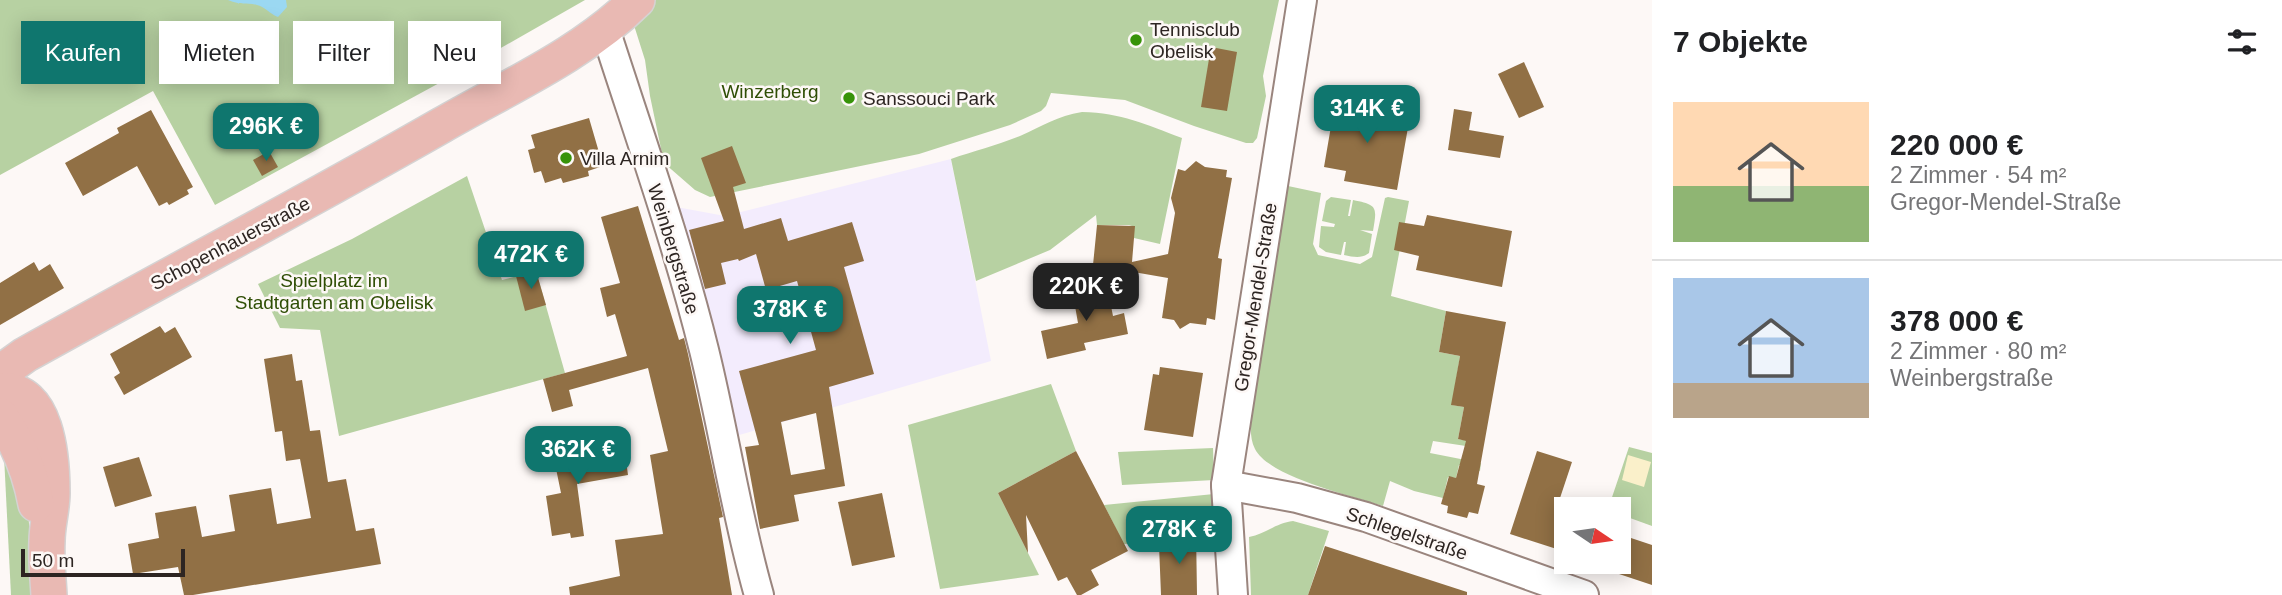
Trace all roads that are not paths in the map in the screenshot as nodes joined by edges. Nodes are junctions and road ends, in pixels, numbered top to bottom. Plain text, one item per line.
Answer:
1 (637, 0) edge
2 (1302, 0) edge
3 (605, 29) junction
4 (0, 373) edge
5 (0, 391) edge
6 (0, 416) edge
7 (1226, 485) junction
8 (47, 541) junction
9 (49, 595) edge
10 (759, 595) edge
11 (1233, 595) edge
12 (1584, 595) edge

1 - 3 main road, Schopenhauerstraße
2 - 7 street, Gregor-Mendel-Straße
3 - 4 main road, Schopenhauerstraße
3 - 10 street, Weinbergstraße
5 - 8 main road
6 - 8 main road
7 - 11 street, Gregor-Mendel-Straße
7 - 12 street, Schlegelstraße
8 - 9 main road

